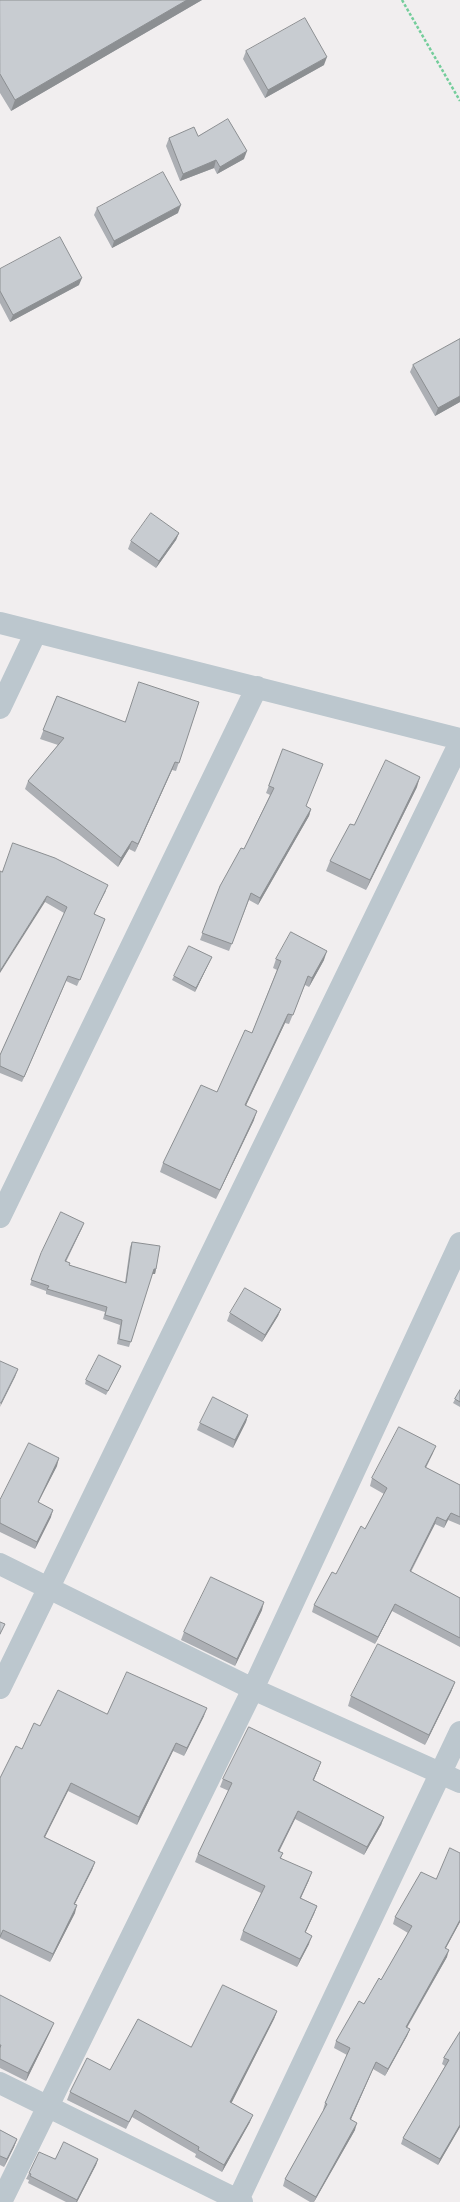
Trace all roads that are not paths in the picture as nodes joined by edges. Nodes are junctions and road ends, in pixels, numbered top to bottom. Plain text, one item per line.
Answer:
1 (0, 623) edge
2 (36, 632) junction
3 (257, 687) junction
4 (0, 708) edge
5 (460, 738) edge
6 (460, 742) edge
7 (0, 1217) edge
8 (460, 1243) edge
9 (0, 1564) edge
10 (48, 1587) junction
11 (0, 1688) edge
12 (254, 1689) junction
13 (460, 1732) edge
14 (440, 1772) junction
15 (460, 1782) edge
16 (0, 2083) edge
17 (47, 2107) junction
18 (239, 2201) edge
19 (1, 2202) edge

1 - 2 street
2 - 3 street
2 - 4 street
3 - 5 street
3 - 7 street
6 - 10 street
8 - 12 street
9 - 10 street
10 - 11 street
10 - 12 street
12 - 14 street
12 - 17 street
13 - 14 street
14 - 15 street
14 - 18 street
16 - 17 street
17 - 18 street
17 - 19 street

